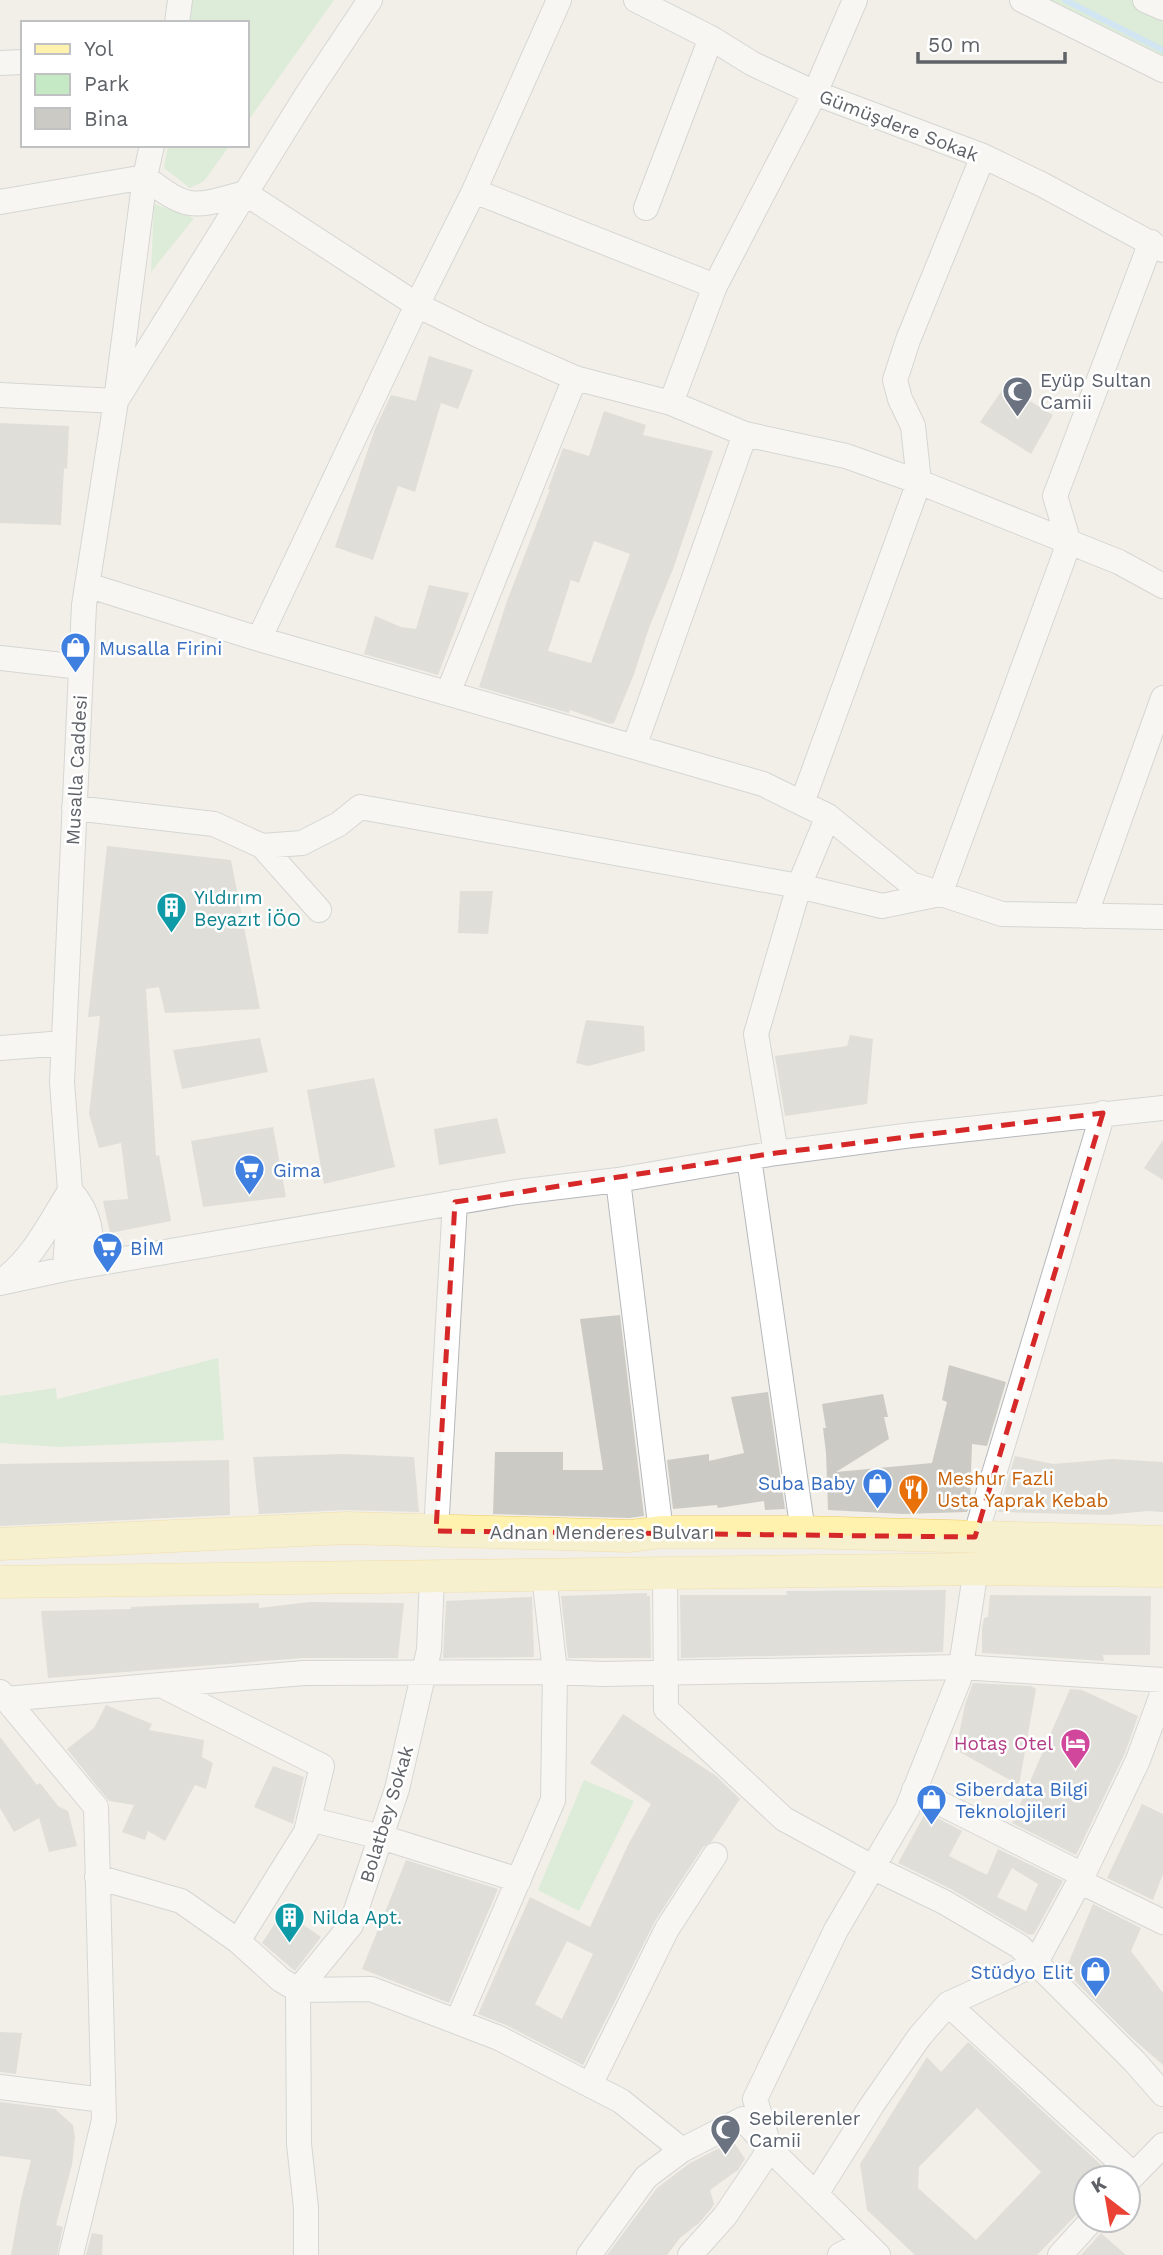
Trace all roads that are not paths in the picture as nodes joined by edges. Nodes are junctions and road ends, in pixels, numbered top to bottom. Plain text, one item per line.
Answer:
1 (180, 0) edge
2 (370, 0) edge
3 (559, 0) edge
4 (636, 0) edge
5 (855, 0) edge
6 (1022, 0) edge
7 (1145, 0) edge
8 (1163, 8) edge
9 (177, 21) edge
10 (711, 38) junction
11 (21, 62) edge
12 (0, 63) edge
13 (1163, 70) edge
14 (814, 93) junction
15 (152, 147) edge
16 (983, 156) junction
17 (145, 177) junction
18 (474, 191) junction
19 (245, 193) junction
20 (0, 202) edge
21 (646, 208) dead end
22 (1157, 246) edge
23 (715, 286) junction
24 (417, 304) junction
25 (575, 378) junction
26 (0, 395) edge
27 (116, 401) junction
28 (671, 403) junction
29 (746, 434) junction
30 (919, 482) junction
31 (1069, 543) junction
32 (87, 585) junction
33 (1163, 586) edge
34 (259, 639) junction
35 (0, 657) edge
36 (81, 667) junction
37 (448, 693) junction
38 (1163, 698) edge
39 (634, 747) junction
40 (802, 803) junction
41 (74, 808) junction
42 (828, 816) junction
43 (262, 846) junction
44 (799, 886) junction
45 (940, 894) junction
46 (319, 910) dead end
47 (1085, 916) junction
48 (1163, 918) edge
49 (64, 1043) junction
50 (0, 1048) edge
51 (1163, 1108) edge
52 (1103, 1113) junction
53 (776, 1153) junction
54 (749, 1158) junction
55 (618, 1180) junction
56 (70, 1190) junction
57 (456, 1202) junction
58 (73, 1267) junction
59 (0, 1282) edge
60 (436, 1531) junction
61 (662, 1532) junction
62 (803, 1532) junction
63 (975, 1537) junction
64 (1163, 1542) edge
65 (0, 1544) edge
66 (976, 1569) junction
67 (1163, 1571) edge
68 (665, 1573) junction
69 (544, 1575) junction
70 (432, 1577) junction
71 (0, 1582) edge
72 (961, 1667) junction
73 (424, 1672) junction
74 (555, 1672) junction
75 (666, 1673) junction
76 (1163, 1680) edge
77 (161, 1685) junction
78 (1163, 1692) edge
79 (3, 1695) edge
80 (914, 1790) junction
81 (309, 1819) junction
82 (381, 1837) junction
83 (715, 1855) dead end
84 (872, 1867) junction
85 (1083, 1875) junction
86 (97, 1877) junction
87 (519, 1880) junction
88 (1163, 1922) edge
89 (238, 1941) junction
90 (1035, 1964) junction
91 (298, 1990) junction
92 (948, 2004) junction
93 (457, 2022) junction
94 (590, 2085) junction
95 (0, 2087) edge
96 (1163, 2094) edge
97 (103, 2100) junction
98 (1163, 2145) edge
99 (771, 2149) junction
100 (682, 2150) junction
101 (1116, 2164) edge
102 (1142, 2167) edge
103 (816, 2194) junction
104 (1079, 2234) edge
105 (872, 2248) edge
106 (71, 2255) edge
107 (306, 2255) edge
108 (589, 2255) edge
109 (690, 2255) edge
110 (840, 2255) edge
111 (1060, 2255) edge

1 - 9 street
2 - 19 street
3 - 18 street
4 - 10 street, Gümüşdere Sokak
5 - 14 street
6 - 13 street
7 - 8 street
10 - 14 street, Gümüşdere Sokak
10 - 21 street
11 - 12 street
14 - 16 street, Gümüşdere Sokak
14 - 23 street
15 - 17 street, Musalla Caddesi
16 - 22 street, Gümüşdere Sokak
16 - 30 street
17 - 19 street
17 - 20 street
17 - 27 street, Musalla Caddesi
18 - 23 street
18 - 24 street
19 - 24 street
19 - 27 street
22 - 31 street
23 - 28 street
24 - 25 street
24 - 34 street
25 - 28 street
25 - 37 street
26 - 27 street
27 - 32 street, Musalla Caddesi
28 - 29 street
29 - 30 street
29 - 39 street
30 - 31 street
30 - 40 street
31 - 33 street
31 - 45 street
32 - 34 street
32 - 36 street, Musalla Caddesi
34 - 37 street
35 - 36 street
36 - 41 street, Musalla Caddesi
37 - 39 street
38 - 47 street
39 - 40 street
40 - 42 street
41 - 43 street
41 - 49 street, Musalla Caddesi
42 - 44 street
42 - 45 street
43 - 44 street
43 - 46 street
44 - 45 street
44 - 53 street
45 - 47 street
47 - 48 street
49 - 50 street
49 - 56 street, Musalla Caddesi
51 - 52 street
52 - 53 street
52 - 63 street
53 - 54 street
54 - 55 street
54 - 62 street
55 - 57 street
55 - 61 street
56 - 58 street, Musalla Caddesi
56 - 59 street
57 - 58 street
57 - 60 street
58 - 59 street
60 - 61 main road, Adnan Menderes Bulvarı
60 - 65 main road, Adnan Menderes Bulvarı
61 - 62 main road, Adnan Menderes Bulvarı
62 - 63 main road, Adnan Menderes Bulvarı
63 - 64 main road, Adnan Menderes Bulvarı
66 - 67 main road
66 - 68 main road
66 - 72 street
68 - 69 main road
68 - 75 street
69 - 70 main road
69 - 74 street
70 - 71 main road
70 - 73 street, Bolatbey Sokak
72 - 75 street
72 - 76 street
72 - 80 street
73 - 74 street
73 - 77 street
73 - 82 street, Bolatbey Sokak
74 - 75 street
74 - 87 street
75 - 84 street
77 - 79 street
77 - 81 street
78 - 85 street
79 - 86 street
80 - 84 street
80 - 85 street
81 - 82 street
81 - 89 street
82 - 87 street
82 - 91 street, Bolatbey Sokak
83 - 94 street
84 - 90 street
84 - 99 street
85 - 88 street
85 - 90 street
86 - 89 street
86 - 97 street
87 - 93 street
89 - 91 street
90 - 92 street
90 - 96 street
91 - 93 street
91 - 107 street
92 - 101 street
92 - 103 street
93 - 94 street
94 - 100 street
95 - 97 street
97 - 106 street
98 - 102 street
99 - 100 street
99 - 103 street
99 - 109 street
100 - 108 street
103 - 105 street
104 - 111 street
105 - 110 street

